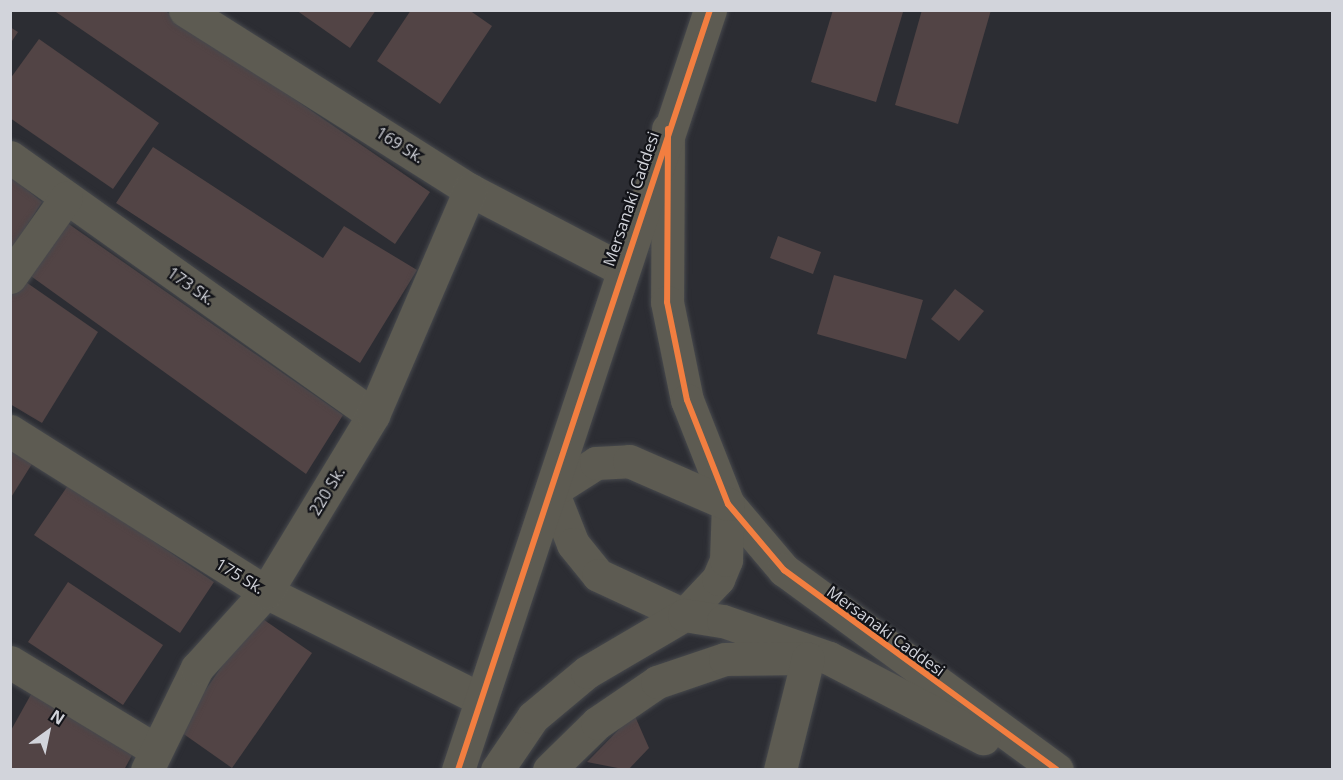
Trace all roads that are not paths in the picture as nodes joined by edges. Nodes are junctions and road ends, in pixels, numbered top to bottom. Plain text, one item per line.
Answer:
1 (185, 10) edge
2 (710, 10) edge
3 (668, 129) junction
4 (10, 157) edge
5 (470, 190) junction
6 (66, 198) junction
7 (621, 269) junction
8 (10, 278) edge
9 (373, 415) junction
10 (10, 431) edge
11 (552, 491) junction
12 (728, 504) junction
13 (266, 592) junction
14 (684, 615) junction
15 (819, 658) junction
16 (10, 662) edge
17 (481, 699) junction
18 (151, 759) edge
19 (458, 770) edge
20 (497, 770) edge
21 (549, 770) edge
22 (780, 770) edge
23 (1044, 770) edge
24 (1057, 770) edge

1 - 5 street, 169 Sk.
2 - 3 street
3 - 7 street, Mersanaki Caddesi
3 - 12 street, Mersanaki Caddesi
4 - 6 street, 173 Sk.
5 - 7 street, 169 Sk.
5 - 9 street, 220 Sk.
6 - 8 street
6 - 9 street, 173 Sk.
7 - 11 street, Mersanaki Caddesi
9 - 13 street, 220 Sk.
10 - 13 street, 175 Sk.
11 - 12 street
11 - 14 street
11 - 17 street, Mersanaki Caddesi
12 - 14 street
12 - 24 street, Mersanaki Caddesi
13 - 17 street, 175 Sk.
13 - 18 street, 220 Sk.
14 - 15 street
14 - 20 street
15 - 21 street
15 - 22 street
15 - 23 street
16 - 18 street
17 - 19 street, Mersanaki Caddesi

